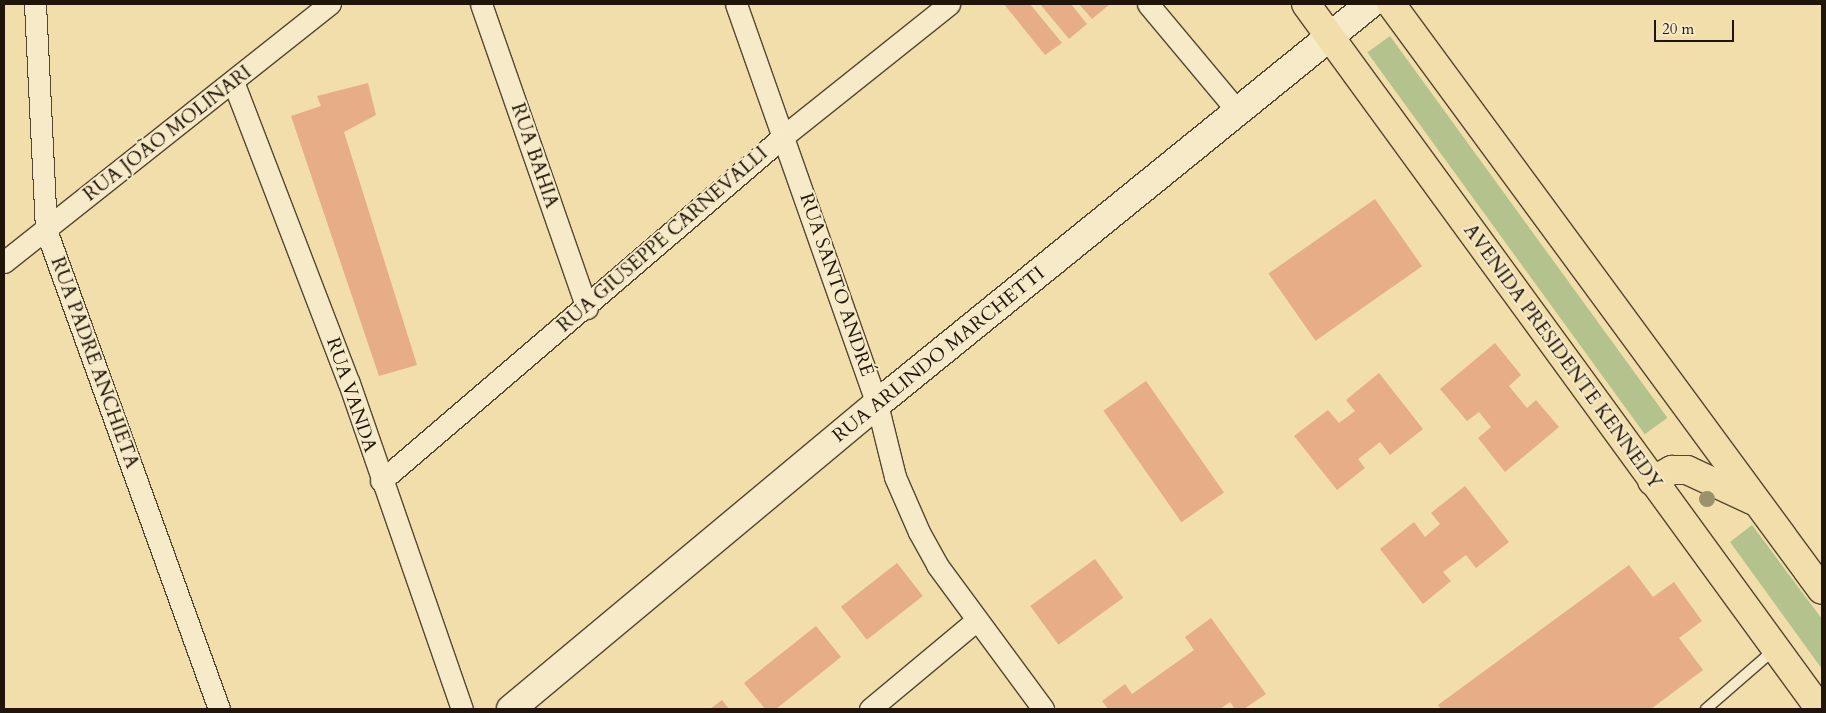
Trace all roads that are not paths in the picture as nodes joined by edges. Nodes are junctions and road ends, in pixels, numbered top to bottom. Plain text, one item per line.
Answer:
1 (35, 4) edge
2 (330, 4) edge
3 (481, 4) edge
4 (736, 4) edge
5 (949, 4) edge
6 (1148, 4) edge
7 (1306, 4) edge
8 (1370, 4) edge
9 (1391, 4) edge
10 (1327, 37) junction
11 (234, 84) junction
12 (1239, 113) junction
13 (785, 135) junction
14 (46, 230) junction
15 (4, 262) edge
16 (587, 308) junction
17 (876, 404) junction
18 (381, 481) junction
19 (1652, 481) junction
20 (1758, 502) junction
21 (1822, 590) edge
22 (977, 620) junction
23 (1775, 649) junction
24 (219, 709) edge
25 (462, 709) edge
26 (511, 709) edge
27 (870, 709) edge
28 (1043, 709) edge
29 (1706, 709) edge
30 (1820, 709) edge

1 - 14 street, RUA PADRE ANCHIETA
2 - 11 street, RUA JOÃO MOLINARI
3 - 16 street, RUA BAHIA
4 - 13 street, RUA SANTO ANDRÉ
5 - 13 street, RUA GIUSEPPE CARNEVALLI
6 - 12 street
7 - 10 main road, AVENIDA PRESIDENTE KENNEDY
8 - 10 street, RUA ARLINDO MARCHETTI
9 - 20 main road
10 - 12 street, RUA ARLINDO MARCHETTI
10 - 19 main road, AVENIDA PRESIDENTE KENNEDY
11 - 14 street, RUA JOÃO MOLINARI
11 - 18 street, RUA VANDA
12 - 17 street, RUA ARLINDO MARCHETTI
13 - 16 street, RUA GIUSEPPE CARNEVALLI
13 - 17 street, RUA SANTO ANDRÉ
14 - 15 street, RUA JOÃO MOLINARI
14 - 24 street, RUA PADRE ANCHIETA
16 - 18 street, RUA GIUSEPPE CARNEVALLI
17 - 22 street, RUA SANTO ANDRÉ
17 - 26 street, RUA ARLINDO MARCHETTI
18 - 25 street, RUA VANDA
19 - 20 main road
19 - 23 main road, AVENIDA PRESIDENTE KENNEDY
20 - 21 main road
22 - 27 street
22 - 28 street, RUA SANTO ANDRÉ
23 - 29 lane
23 - 30 main road, AVENIDA PRESIDENTE KENNEDY

